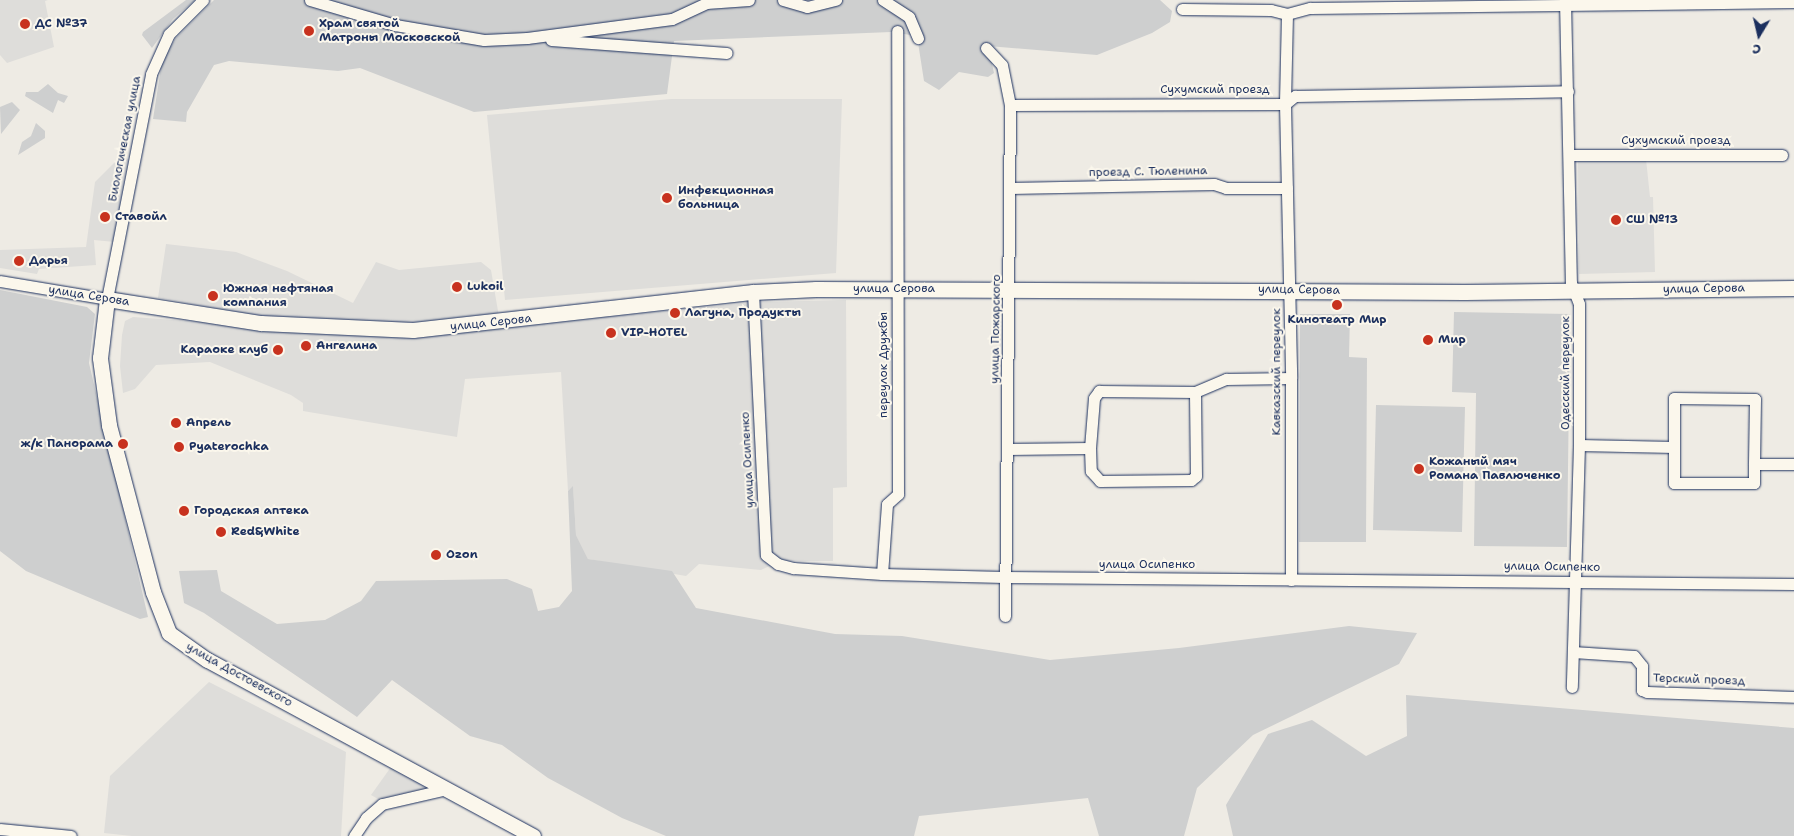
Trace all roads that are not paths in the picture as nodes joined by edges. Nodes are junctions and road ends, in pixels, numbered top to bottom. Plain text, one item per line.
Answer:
1 (203, 0) edge
2 (310, 0) edge
3 (749, 0) edge
4 (783, 0) edge
5 (836, 0) edge
6 (883, 0) edge
7 (1565, 2) edge
8 (1794, 2) edge
9 (1182, 9) dead end
10 (1288, 14) junction
11 (897, 31) dead end
12 (527, 38) junction
13 (918, 38) dead end
14 (986, 48) dead end
15 (727, 54) dead end
16 (1568, 91) junction
17 (1285, 104) junction
18 (1010, 105) junction
19 (1571, 155) junction
20 (1782, 155) dead end
21 (1010, 188) junction
22 (1287, 188) junction
23 (0, 281) edge
24 (898, 288) junction
25 (1794, 288) edge
26 (1010, 289) junction
27 (1290, 290) junction
28 (1574, 291) junction
29 (753, 292) junction
30 (107, 300) junction
31 (1291, 378) junction
32 (1195, 392) junction
33 (1579, 445) junction
34 (1674, 447) junction
35 (1090, 448) junction
36 (1008, 450) junction
37 (1754, 464) junction
38 (1794, 464) edge
39 (882, 574) junction
40 (1004, 577) junction
41 (1291, 580) junction
42 (1575, 580) junction
43 (1794, 584) edge
44 (1005, 616) dead end
45 (1573, 652) junction
46 (1572, 687) dead end
47 (1794, 697) edge
48 (447, 789) junction
49 (0, 829) edge
50 (71, 836) edge
51 (354, 836) edge
52 (533, 836) edge

1 - 30 street, Биологическая улица
2 - 12 street
3 - 12 street
4 - 5 street
6 - 13 street
7 - 8 street
7 - 10 street
7 - 16 street, Одесский переулок
9 - 10 street
10 - 17 street, Кавказский переулок
11 - 24 street, переулок Дружбы
12 - 15 street
14 - 18 street, улица Пожарского
16 - 17 street, Сухумский проезд
16 - 19 street, Одесский переулок
17 - 18 street, Сухумский проезд
17 - 22 street, Кавказский переулок
18 - 21 street, улица Пожарского
19 - 20 street, Сухумский проезд
19 - 28 street, Одесский переулок
21 - 22 street, проезд С. Тюленина
21 - 26 street, улица Пожарского
22 - 27 street, Кавказский переулок
23 - 30 street, улица Серова
24 - 26 main road, улица Серова
24 - 29 main road, улица Серова
24 - 39 street, переулок Дружбы
25 - 28 main road, улица Серова
26 - 27 main road, улица Серова
26 - 36 street, улица Пожарского
27 - 28 main road, улица Серова
27 - 31 street, Кавказский переулок
28 - 33 street, Одесский переулок
29 - 30 main road, улица Серова
29 - 39 street, улица Осипенко
30 - 48 main road, улица Достоевского
31 - 32 street
31 - 41 street, Кавказский переулок
32 - 35 street
32 - 35 street
33 - 34 street
33 - 42 street, Одесский переулок
34 - 37 street
34 - 37 street
35 - 36 street
36 - 40 street, улица Пожарского
37 - 38 street
39 - 40 street, улица Осипенко
40 - 41 street, улица Осипенко
40 - 44 street, улица Пожарского
41 - 42 street, улица Осипенко
42 - 43 street, улица Осипенко
42 - 45 street, Одесский переулок
45 - 46 street, Одесский переулок
45 - 47 street, Терский проезд
48 - 51 street
48 - 52 main road, улица Достоевского
49 - 50 street

